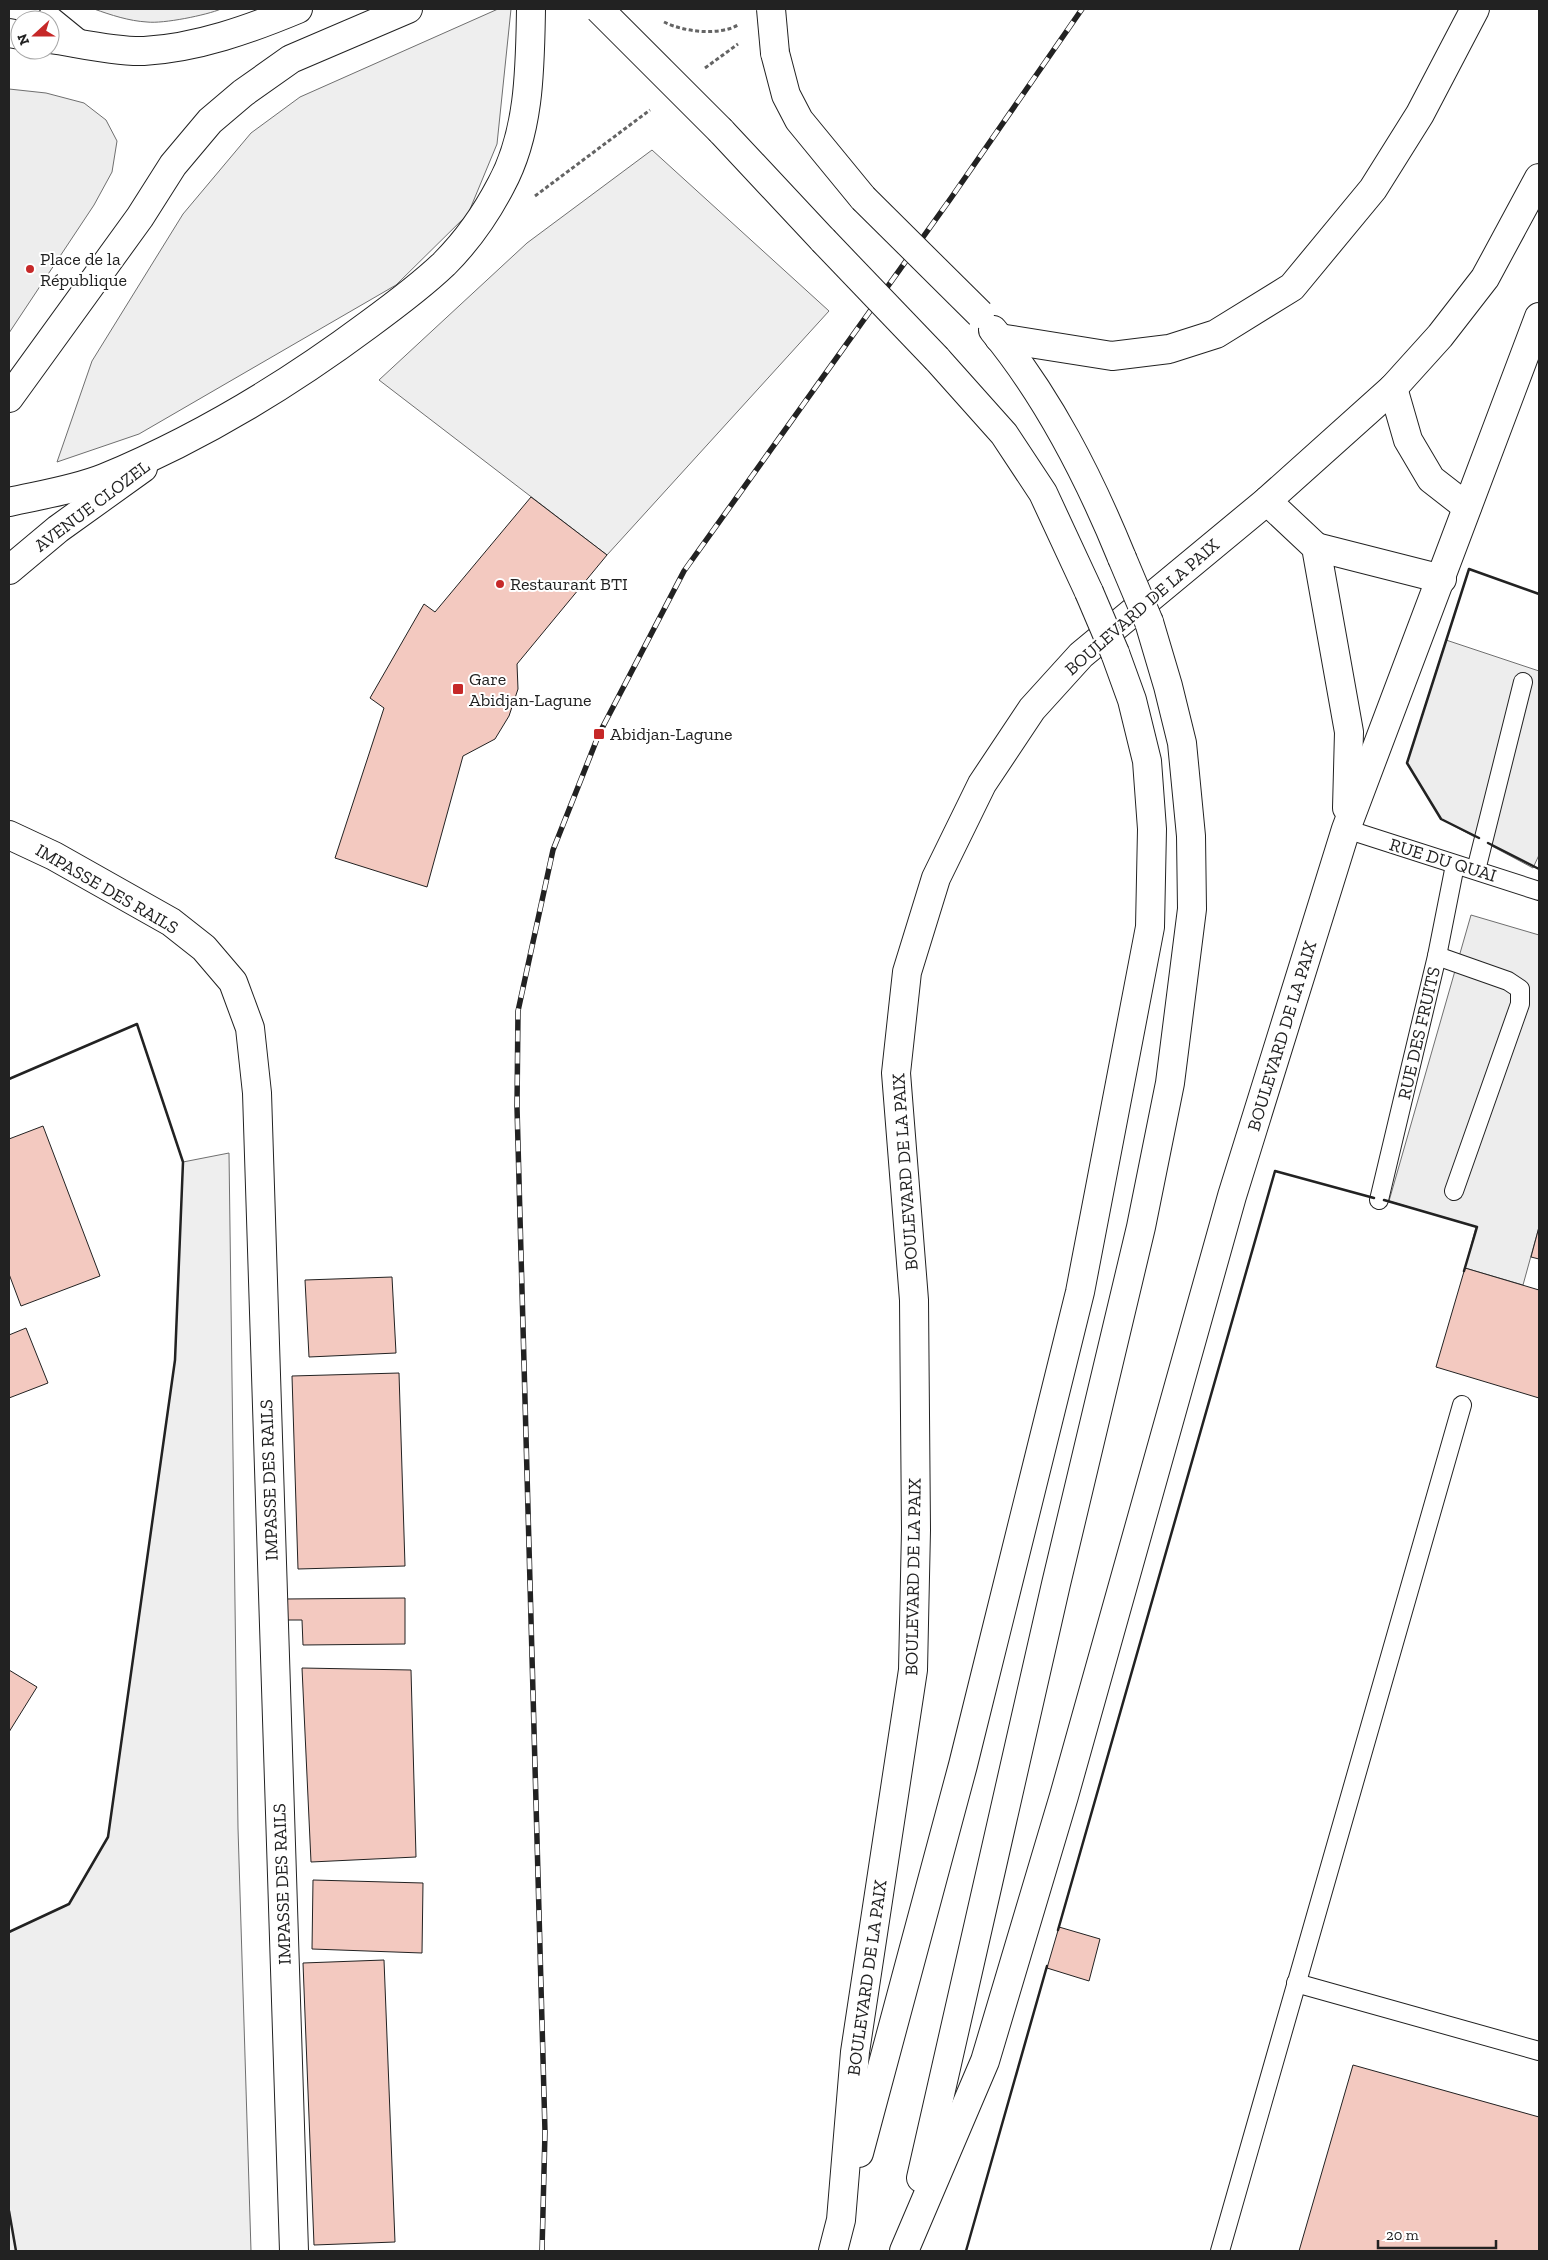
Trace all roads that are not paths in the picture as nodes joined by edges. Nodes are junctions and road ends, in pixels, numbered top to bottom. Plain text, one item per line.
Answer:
1 (298, 9) edge
2 (408, 9) edge
3 (531, 9) edge
4 (599, 9) edge
5 (771, 9) edge
6 (1475, 9) edge
7 (60, 29) edge
8 (60, 40) edge
9 (77, 42) junction
10 (1539, 178) edge
11 (1539, 317) edge
12 (999, 338) junction
13 (1393, 388) junction
14 (9, 398) edge
15 (176, 444) junction
16 (1267, 501) junction
17 (9, 502) edge
18 (1467, 507) junction
19 (1316, 546) junction
20 (9, 570) edge
21 (1442, 579) junction
22 (1523, 682) dead end
23 (1346, 829) junction
24 (9, 835) edge
25 (1455, 865) junction
26 (1476, 870) junction
27 (1539, 891) edge
28 (1437, 956) junction
29 (1454, 1191) dead end
30 (1379, 1200) dead end
31 (1462, 1405) dead end
32 (1296, 1983) junction
33 (1539, 2051) edge
34 (841, 2220) junction
35 (905, 2247) edge
36 (294, 2251) edge
37 (833, 2251) edge
38 (1220, 2251) edge

1 - 9 main road
2 - 14 main road
3 - 15 main road
4 - 34 main road, bridge
5 - 12 main road, bridge
6 - 12 main road
7 - 9 main road
8 - 9 main road
10 - 13 main road, BOULEVARD DE LA PAIX
11 - 18 main road, BOULEVARD DE LA PAIX
12 - 35 main road, bridge
13 - 16 main road, BOULEVARD DE LA PAIX
13 - 18 main road
15 - 17 main road
15 - 20 main road, AVENUE CLOZEL
16 - 19 main road
16 - 34 main road, BOULEVARD DE LA PAIX
18 - 21 main road, BOULEVARD DE LA PAIX
19 - 21 main road
19 - 23 main road
21 - 23 main road, BOULEVARD DE LA PAIX
22 - 26 lane
23 - 25 lane, RUE DU QUAI
23 - 35 main road, BOULEVARD DE LA PAIX
24 - 36 main road, IMPASSE DES RAILS
25 - 26 lane, RUE DU QUAI
25 - 28 lane, RUE DES FRUITS
26 - 27 lane, RUE DU QUAI
28 - 29 lane
28 - 30 lane, RUE DES FRUITS
31 - 32 lane
32 - 33 lane
32 - 38 lane
34 - 37 main road, BOULEVARD DE LA PAIX

